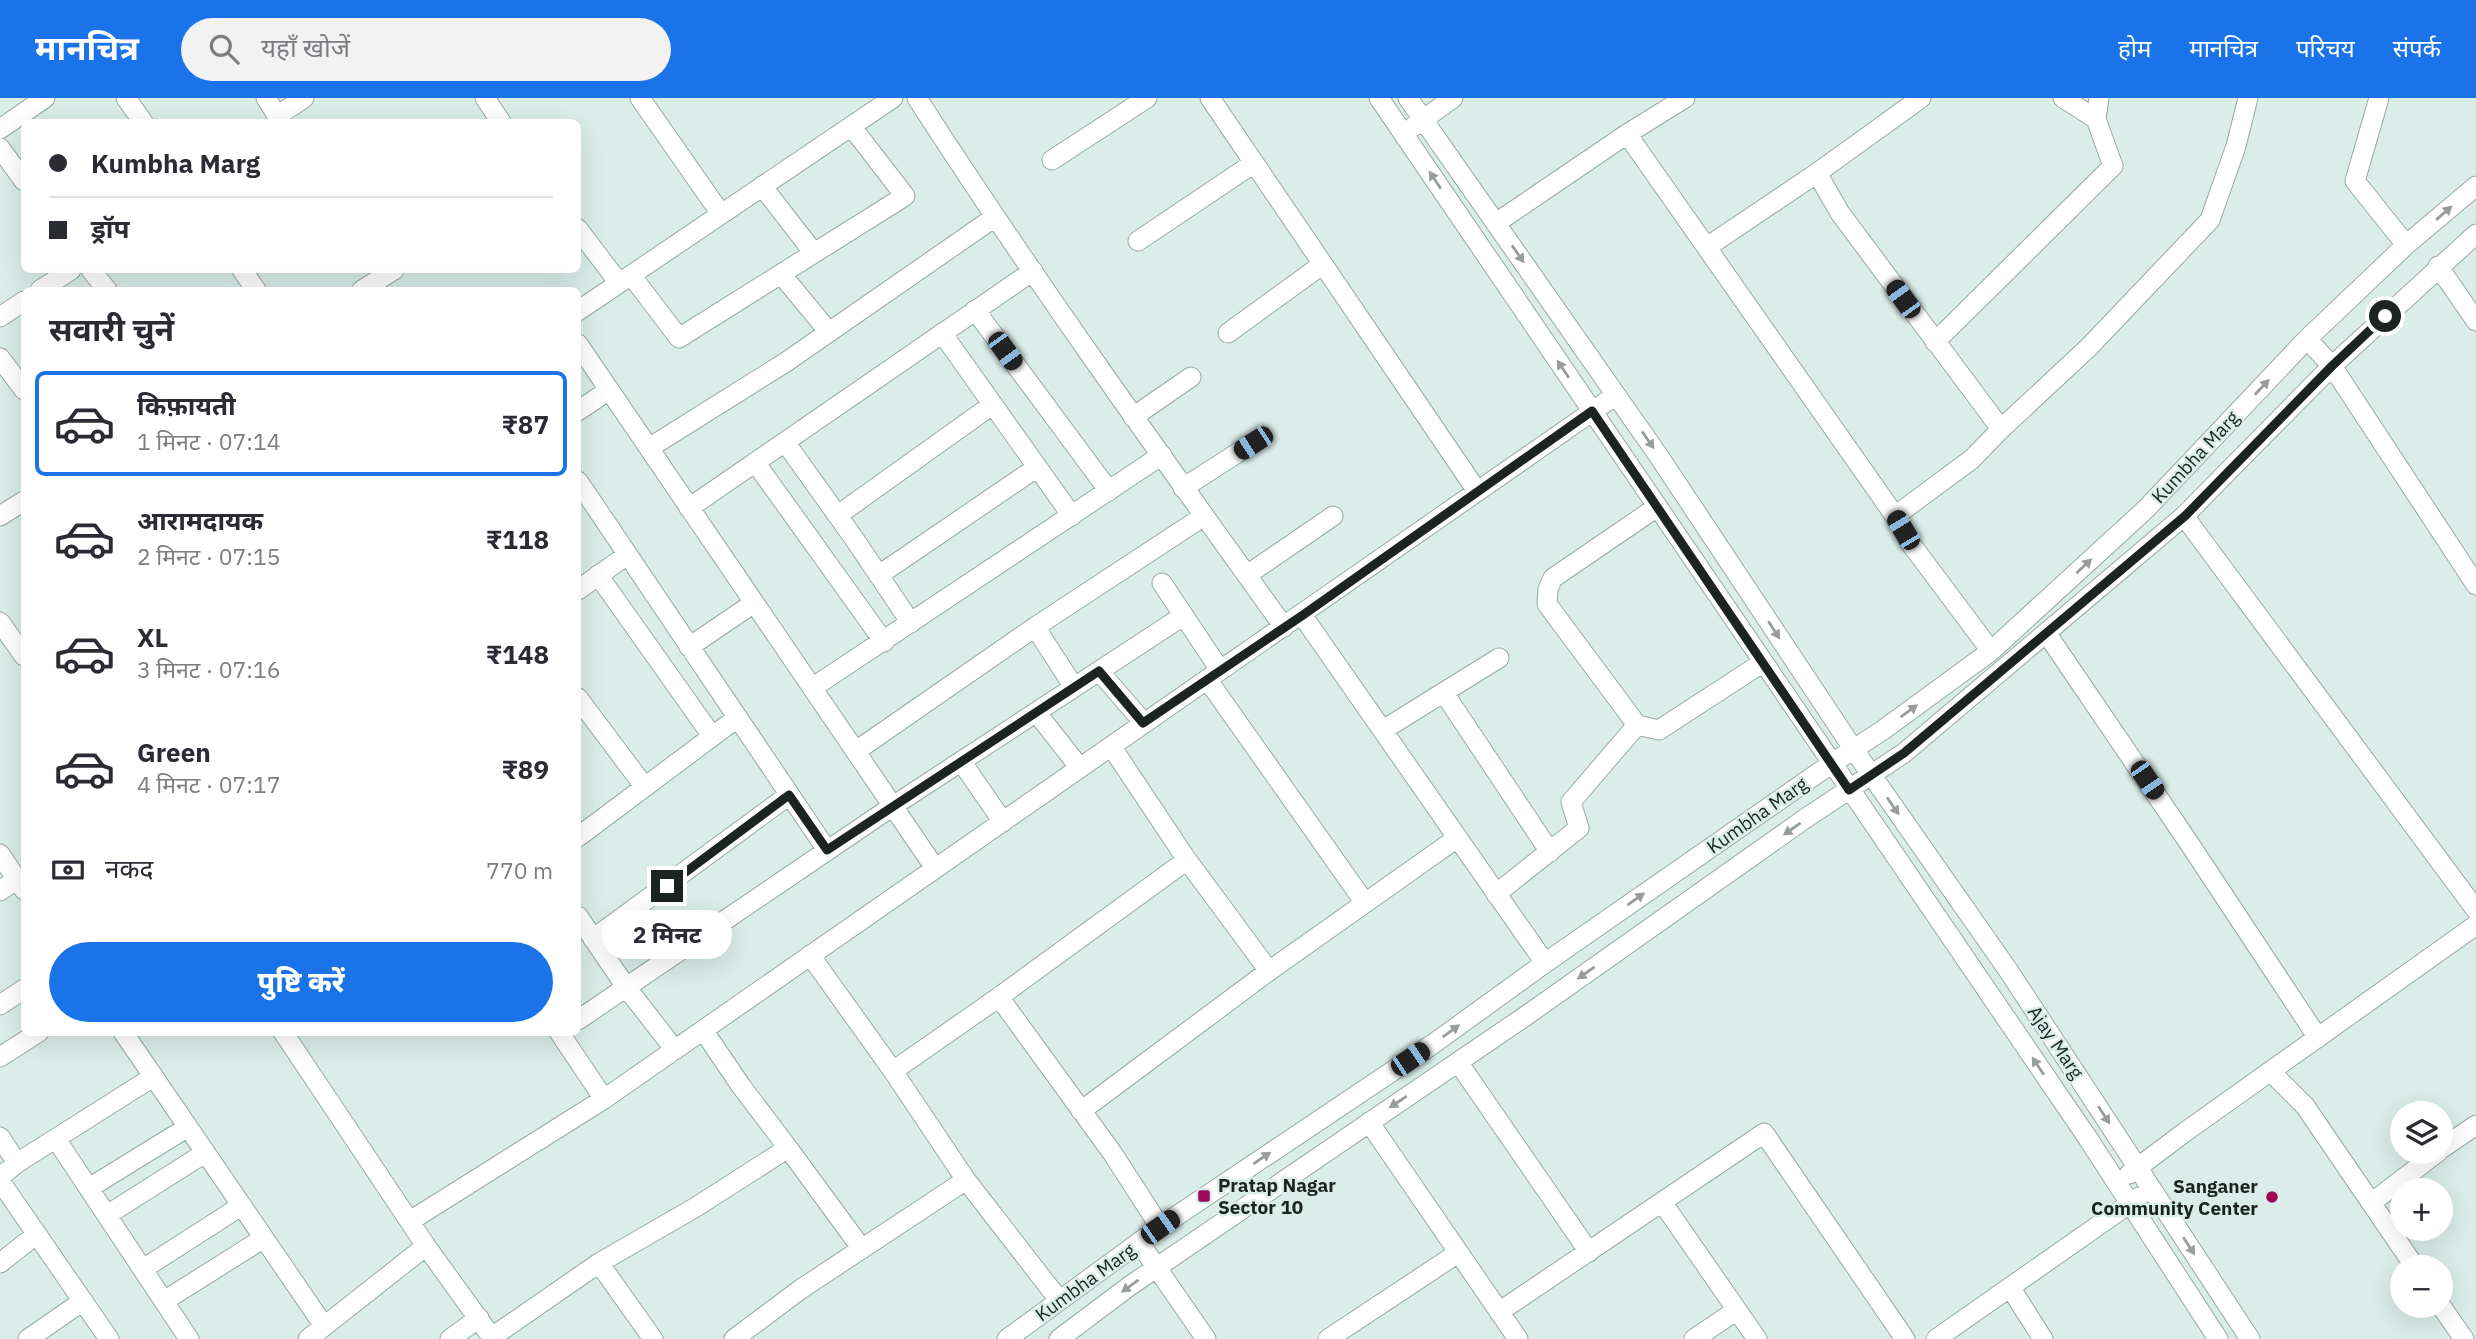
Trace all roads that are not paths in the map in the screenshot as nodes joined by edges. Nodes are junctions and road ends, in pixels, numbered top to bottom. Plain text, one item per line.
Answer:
1 (45, 98) edge
2 (126, 98) edge
3 (266, 98) edge
4 (304, 98) edge
5 (485, 98) edge
6 (640, 98) edge
7 (893, 98) edge
8 (917, 98) edge
9 (1147, 98) edge
10 (1210, 98) edge
11 (1379, 98) edge
12 (1408, 98) edge
13 (1453, 98) edge
14 (1685, 98) edge
15 (1921, 98) edge
16 (2063, 98) edge
17 (2099, 98) edge
18 (2248, 98) edge
19 (2379, 98) edge
20 (141, 119) edge
21 (279, 119) edge
22 (499, 119) edge
23 (2096, 119) junction
24 (1423, 120) junction
25 (851, 126) junction
26 (0, 129) edge
27 (1403, 134) junction
28 (1627, 134) junction
29 (0, 148) edge
30 (1052, 160) dead end
31 (1254, 163) junction
32 (1817, 173) junction
33 (21, 177) edge
34 (762, 186) junction
35 (2476, 186) edge
36 (721, 214) junction
37 (996, 217) junction
38 (1496, 223) junction
39 (581, 232) edge
40 (2476, 233) edge
41 (1138, 241) dead end
42 (2406, 245) junction
43 (1707, 247) junction
44 (814, 253) junction
45 (1322, 264) junction
46 (2438, 266) junction
47 (1033, 271) junction
48 (66, 273) edge
49 (93, 273) edge
50 (383, 273) edge
51 (781, 274) junction
52 (625, 279) junction
53 (45, 287) edge
54 (105, 287) edge
55 (366, 287) edge
56 (21, 303) edge
57 (581, 309) edge
58 (975, 310) junction
59 (0, 317) edge
60 (2476, 321) edge
61 (830, 332) junction
62 (942, 333) junction
63 (1228, 333) dead end
64 (2307, 339) junction
65 (1935, 342) junction
66 (581, 348) edge
67 (0, 358) edge
68 (2332, 366) junction
69 (1191, 377) dead end
70 (21, 386) edge
71 (609, 390) junction
72 (1616, 395) junction
73 (992, 405) junction
74 (581, 409) edge
75 (1592, 411) junction
76 (1133, 416) junction
77 (2001, 429) junction
78 (785, 442) junction
79 (1253, 443) dead end
80 (649, 449) junction
81 (1162, 455) junction
82 (755, 462) junction
83 (1036, 468) junction
84 (1183, 488) junction
85 (1109, 491) junction
86 (1477, 492) junction
87 (21, 503) edge
88 (584, 507) edge
89 (1657, 507) junction
90 (689, 508) junction
91 (0, 516) edge
92 (838, 516) junction
93 (1072, 516) junction
94 (1204, 516) junction
95 (1334, 516) dead end
96 (1895, 516) junction
97 (2185, 516) junction
98 (627, 555) junction
99 (598, 575) junction
100 (879, 575) junction
101 (1247, 575) junction
102 (1162, 583) dead end
103 (2476, 585) edge
104 (581, 588) edge
105 (754, 603) junction
106 (1303, 615) junction
107 (1183, 616) junction
108 (0, 622) edge
109 (911, 623) junction
110 (1035, 626) junction
111 (1284, 627) junction
112 (2047, 634) junction
113 (884, 642) junction
114 (690, 647) junction
115 (1991, 651) junction
116 (21, 652) edge
117 (1499, 658) dead end
118 (1762, 663) junction
119 (1099, 671) junction
120 (1213, 675) junction
121 (1074, 687) junction
122 (812, 688) junction
123 (1444, 693) junction
124 (581, 702) edge
125 (1037, 712) junction
126 (737, 718) junction
127 (1143, 723) junction
128 (1637, 725) junction
129 (1383, 730) junction
130 (712, 736) junction
131 (1111, 746) junction
132 (1854, 750) junction
133 (856, 751) junction
134 (961, 761) junction
135 (1831, 764) junction
136 (1080, 768) junction
137 (1871, 776) junction
138 (644, 786) junction
139 (1849, 790) junction
140 (789, 795) junction
141 (893, 806) junction
142 (1003, 822) junction
143 (581, 826) edge
144 (1457, 838) junction
145 (827, 850) junction
146 (1550, 852) junction
147 (0, 854) edge
148 (1187, 860) junction
149 (935, 868) junction
150 (21, 884) edge
151 (0, 891) edge
152 (1496, 894) junction
153 (1365, 903) junction
154 (2476, 910) edge
155 (581, 921) edge
156 (2476, 925) edge
157 (593, 939) junction
158 (810, 956) junction
159 (1545, 963) junction
160 (1269, 971) junction
161 (626, 987) junction
162 (21, 991) edge
163 (999, 997) junction
164 (0, 1005) edge
165 (581, 1018) edge
166 (703, 1030) junction
167 (33, 1036) edge
168 (126, 1036) edge
169 (286, 1036) edge
170 (561, 1036) edge
171 (2318, 1038) junction
172 (675, 1050) junction
173 (0, 1057) edge
174 (1458, 1062) junction
175 (893, 1072) junction
176 (2272, 1072) junction
177 (153, 1077) junction
178 (604, 1099) junction
179 (1081, 1111) junction
180 (1369, 1122) junction
181 (2476, 1125) edge
182 (188, 1127) junction
183 (0, 1137) edge
184 (56, 1139) junction
185 (2453, 1141) edge
186 (788, 1148) junction
187 (205, 1153) junction
188 (16, 1163) junction
189 (2422, 1164) edge
190 (2138, 1167) junction
191 (0, 1179) edge
192 (966, 1180) junction
193 (2118, 1184) junction
194 (89, 1188) junction
195 (2152, 1188) junction
196 (1662, 1202) junction
197 (2130, 1203) junction
198 (2371, 1203) junction
199 (242, 1206) junction
200 (107, 1215) junction
201 (410, 1221) junction
202 (1160, 1227) junction
203 (37, 1234) junction
204 (264, 1238) junction
205 (1139, 1242) junction
206 (426, 1246) junction
207 (862, 1249) junction
208 (1458, 1252) junction
209 (1589, 1252) junction
210 (2407, 1255) edge
211 (0, 1263) edge
212 (599, 1263) junction
213 (1157, 1267) junction
214 (143, 1269) junction
215 (2010, 1287) junction
216 (1059, 1300) junction
217 (83, 1301) junction
218 (164, 1301) junction
219 (1737, 1310) junction
220 (1499, 1312) junction
221 (479, 1318) junction
222 (2449, 1318) edge
223 (324, 1326) junction
224 (493, 1338) edge
225 (27, 1339) edge
226 (109, 1339) edge
227 (189, 1339) edge
228 (308, 1339) edge
229 (450, 1339) edge
230 (653, 1339) edge
231 (734, 1339) edge
232 (1007, 1339) edge
233 (1059, 1339) edge
234 (1206, 1339) edge
235 (1328, 1339) edge
236 (1518, 1339) edge
237 (1694, 1339) edge
238 (1757, 1339) edge
239 (1905, 1339) edge
240 (1936, 1339) edge
241 (2043, 1339) edge
242 (2218, 1339) edge
243 (2250, 1339) edge
244 (2464, 1339) edge

1 - 26 street
2 - 20 street
3 - 21 street
4 - 21 street
5 - 22 street
6 - 36 street
7 - 25 street
8 - 37 street
9 - 30 street
10 - 31 street
11 - 27 street, Ajay Marg
12 - 24 street, Ajay Marg
13 - 24 street
14 - 28 street
15 - 32 street
16 - 23 street
17 - 23 street
18 - 77 street
19 - 42 street
23 - 65 street
24 - 27 street
24 - 38 street, Ajay Marg
25 - 34 street
25 - 44 street
75 -> 27 street, Ajay Marg
28 - 38 street
28 - 43 street
29 - 33 street
31 - 41 street
31 - 45 street
32 - 43 street
32 - 65 street
34 - 36 street
34 - 44 street
42 -> 35 street, Kumbha Marg
36 - 52 street
37 - 47 street
37 - 61 street
38 -> 72 street, Ajay Marg
39 - 52 street
40 - 46 street, Kumbha Marg
42 - 64 street, Kumbha Marg
43 - 96 street
44 - 51 street
45 - 63 street
45 - 86 street
46 - 60 street
46 - 68 street, Kumbha Marg
47 - 58 street
47 - 76 street
48 - 53 street
49 - 54 street
50 - 55 street
51 - 52 street
51 - 61 street
52 - 57 street
56 - 59 street
58 - 62 street
58 - 85 street
61 - 80 street
62 - 73 street
62 - 78 street
64 - 68 street
115 -> 64 street, Kumbha Marg
65 - 77 street
66 - 71 street
67 - 70 street
68 - 97 street, Kumbha Marg
68 - 103 street
69 - 76 street
71 - 74 street
71 - 80 street
72 - 75 street
72 -> 132 street, Ajay Marg
73 - 83 street
73 - 92 street
75 - 86 street
75 - 89 street, Ajay Marg
76 - 81 street
77 - 96 street
78 - 82 street
78 - 92 street
79 - 84 street
80 - 90 street
81 - 84 street
81 - 85 street
82 - 90 street
82 - 113 street
83 - 93 street
83 - 100 street
84 - 94 street
85 - 93 street
86 - 106 street
87 - 91 street
88 - 98 street
89 - 118 street, Ajay Marg
89 - 128 street
90 - 105 street
92 - 100 street
93 - 109 street
94 - 101 street
94 - 110 street
95 - 101 street
96 - 115 street
97 - 112 street, Kumbha Marg
97 - 154 street
98 - 99 street
98 - 114 street
99 - 104 street
99 - 130 street
100 - 109 street
101 - 111 street
102 - 107 street
105 - 114 street
105 - 122 street
106 - 111 street
106 - 129 street
107 - 119 street
107 - 120 street
108 - 116 street
109 - 113 street
110 - 121 street
110 - 133 street
111 - 120 street
112 - 137 street, Kumbha Marg
112 - 171 street
113 - 122 street
114 - 126 street
132 -> 115 street, Kumbha Marg
117 - 123 street
118 - 128 street
118 - 135 street, Ajay Marg
119 - 121 street
119 - 127 street
120 - 127 street
120 - 153 street
121 - 125 street
122 - 133 street
123 - 129 street
123 - 146 street
124 - 138 street
125 - 134 street
125 - 136 street
126 - 130 street
126 - 140 street
127 - 131 street
128 - 146 street
129 - 144 street
130 - 138 street
131 - 136 street
131 - 148 street
132 - 135 street, Kumbha Marg
132 - 137 street, Ajay Marg
133 - 141 street
134 - 141 street
134 - 142 street
135 - 139 street, Ajay Marg
159 -> 135 street, Kumbha Marg
136 - 142 street
137 - 139 street, Kumbha Marg
137 -> 190 street, Ajay Marg
138 - 143 street
139 -> 174 street, Kumbha Marg
193 -> 139 street, Ajay Marg
140 - 145 street
140 - 157 street
141 - 145 street
141 - 149 street
142 - 149 street
144 - 152 street
144 - 153 street
145 - 161 street
146 - 152 street
147 - 150 street
148 - 160 street
148 - 163 street
149 - 158 street
150 - 151 street
152 - 159 street
153 - 160 street
155 - 157 street
156 - 171 street
157 - 161 street
158 - 166 street
158 - 175 street
202 -> 159 street, Kumbha Marg
160 - 179 street
161 - 165 street
161 - 172 street
162 - 164 street
163 - 175 street
163 - 179 street
166 - 172 street
166 - 186 street
167 - 173 street
168 - 177 street
169 - 201 street
170 - 178 street
171 - 176 street
172 - 178 street
174 -> 180 street, Kumbha Marg
174 - 209 street
175 - 192 street
176 - 190 street
176 - 198 street
177 - 182 street
177 - 184 street
178 - 201 street
179 - 202 street
180 - 208 street
180 - 213 street, Kumbha Marg
181 - 185 street
182 - 187 street
182 - 194 street
183 - 188 street
184 - 188 street
184 - 194 street
186 - 207 street
186 - 212 street
187 - 199 street
187 - 200 street
188 - 191 street
189 - 198 street
190 - 193 street
190 - 195 street, Ajay Marg
191 - 203 street
192 - 207 street
192 - 216 street
193 - 197 street, Ajay Marg
194 - 200 street
195 - 197 street
195 -> 243 street, Ajay Marg
196 - 209 street
196 - 219 street
196 - 239 street
197 - 215 street
197 - 242 street, Ajay Marg
198 - 210 street
199 - 204 street
199 - 214 street
200 - 214 street
201 - 206 street
202 - 205 street, Kumbha Marg
203 - 211 street
203 - 217 street
204 - 218 street
204 - 223 street
205 - 213 street
205 - 216 street, Kumbha Marg
206 - 221 street
206 - 223 street
207 - 231 street
208 - 220 street
208 - 235 street
209 - 220 street
212 - 224 street
212 - 230 street
213 -> 233 street, Kumbha Marg
213 - 234 street
214 - 218 street
215 - 240 street
215 - 241 street
216 - 232 street, Kumbha Marg
217 - 225 street
217 - 226 street
218 - 227 street
219 - 237 street
219 - 238 street
220 - 236 street
221 - 224 street
221 - 229 street
222 - 244 street
223 - 228 street

